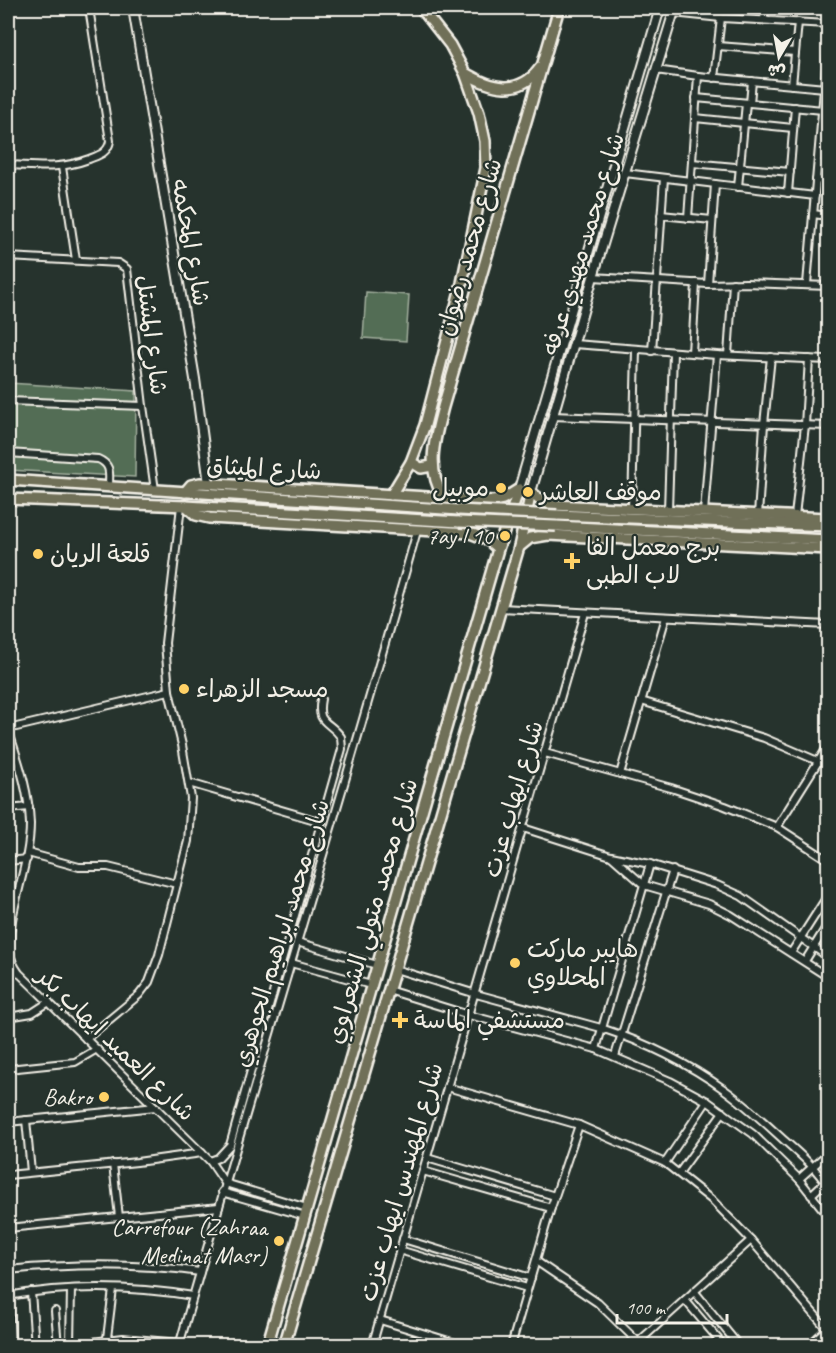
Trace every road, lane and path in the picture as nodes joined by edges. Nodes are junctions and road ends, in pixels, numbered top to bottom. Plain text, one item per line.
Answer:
1 (89, 8) edge
2 (133, 8) edge
3 (421, 8) edge
4 (431, 8) edge
5 (559, 8) edge
6 (661, 8) edge
7 (765, 8) edge
8 (674, 10) edge
9 (721, 18) junction
10 (764, 20) junction
11 (798, 22) junction
12 (434, 23) junction
13 (655, 23) junction
14 (828, 24) edge
15 (668, 31) junction
16 (828, 44) edge
17 (718, 46) junction
18 (795, 52) junction
19 (543, 64) junction
20 (656, 70) junction
21 (465, 73) junction
22 (698, 76) junction
23 (714, 78) junction
24 (752, 81) junction
25 (792, 85) junction
26 (825, 88) junction
27 (696, 99) junction
28 (748, 103) junction
29 (795, 107) junction
30 (823, 110) junction
31 (695, 118) junction
32 (825, 121) edge
33 (744, 123) junction
34 (793, 128) junction
35 (692, 163) junction
36 (818, 164) junction
37 (8, 165) edge
38 (828, 165) edge
39 (62, 167) junction
40 (740, 167) junction
41 (790, 172) junction
42 (625, 173) junction
43 (664, 178) junction
44 (816, 180) junction
45 (691, 181) junction
46 (828, 181) edge
47 (715, 184) junction
48 (738, 187) junction
49 (788, 193) junction
50 (815, 196) junction
51 (813, 214) junction
52 (661, 215) junction
53 (828, 216) edge
54 (688, 218) junction
55 (712, 220) junction
56 (8, 258) edge
57 (76, 260) junction
58 (593, 277) junction
59 (656, 281) junction
60 (696, 283) junction
61 (733, 283) junction
62 (708, 284) junction
63 (807, 284) junction
64 (828, 286) edge
65 (574, 344) junction
66 (636, 350) junction
67 (652, 351) junction
68 (673, 352) junction
69 (692, 353) junction
70 (717, 355) junction
71 (728, 355) junction
72 (771, 357) junction
73 (809, 359) junction
74 (828, 360) edge
75 (8, 400) edge
76 (143, 406) junction
77 (552, 416) junction
78 (634, 420) junction
79 (671, 421) junction
80 (711, 423) junction
81 (764, 424) junction
82 (805, 425) junction
83 (828, 426) edge
84 (8, 453) edge
85 (411, 462) junction
86 (432, 466) junction
87 (8, 480) edge
88 (209, 484) junction
89 (110, 487) junction
90 (519, 489) junction
91 (155, 490) junction
92 (185, 492) junction
93 (531, 492) junction
94 (391, 495) junction
95 (444, 498) junction
96 (8, 499) edge
97 (476, 500) junction
98 (554, 505) junction
99 (183, 506) junction
100 (632, 508) junction
101 (668, 510) junction
102 (704, 512) junction
103 (758, 515) junction
104 (795, 516) junction
105 (828, 518) edge
106 (828, 526) edge
107 (417, 531) junction
108 (476, 535) junction
109 (548, 535) junction
110 (828, 540) edge
111 (519, 547) junction
112 (498, 549) junction
113 (828, 549) edge
114 (500, 608) junction
115 (585, 613) junction
116 (666, 617) junction
117 (478, 620) junction
118 (495, 624) junction
119 (828, 625) edge
120 (471, 642) junction
121 (489, 646) junction
122 (169, 691) junction
123 (321, 699) dead end
124 (641, 701) junction
125 (8, 729) edge
126 (828, 746) edge
127 (545, 753) junction
128 (17, 756) junction
129 (8, 757) edge
130 (820, 762) junction
131 (620, 774) junction
132 (189, 783) junction
133 (29, 807) junction
134 (8, 809) edge
135 (321, 822) junction
136 (777, 827) junction
137 (523, 828) junction
138 (27, 856) junction
139 (611, 856) junction
140 (828, 860) edge
141 (8, 861) edge
142 (651, 864) junction
143 (673, 870) junction
144 (177, 884) junction
145 (644, 885) junction
146 (666, 891) junction
147 (828, 895) edge
148 (11, 913) edge
149 (828, 924) edge
150 (801, 938) junction
151 (297, 942) junction
152 (814, 946) junction
153 (791, 953) junction
154 (828, 957) edge
155 (805, 961) junction
156 (291, 963) junction
157 (10, 965) edge
158 (377, 965) junction
159 (395, 969) junction
160 (828, 977) edge
161 (371, 985) junction
162 (388, 990) junction
163 (476, 994) junction
164 (49, 1002) junction
165 (469, 1015) junction
166 (8, 1017) edge
167 (601, 1028) junction
168 (621, 1035) junction
169 (86, 1039) junction
170 (96, 1049) junction
171 (596, 1049) junction
172 (352, 1051) junction
173 (370, 1055) junction
174 (615, 1056) junction
175 (8, 1069) edge
176 (346, 1071) junction
177 (365, 1075) junction
178 (447, 1087) junction
179 (707, 1101) junction
180 (156, 1107) junction
181 (723, 1112) junction
182 (26, 1120) junction
183 (8, 1122) edge
184 (579, 1125) junction
185 (202, 1153) junction
186 (828, 1153) edge
187 (427, 1158) junction
188 (210, 1161) junction
189 (665, 1163) junction
190 (113, 1164) junction
191 (813, 1167) junction
192 (423, 1171) junction
193 (31, 1172) junction
194 (679, 1173) junction
195 (8, 1175) edge
196 (799, 1179) junction
197 (225, 1183) junction
198 (827, 1183) edge
199 (222, 1192) junction
200 (811, 1195) junction
201 (555, 1196) junction
202 (219, 1207) junction
203 (551, 1208) junction
204 (306, 1212) junction
205 (828, 1216) edge
206 (119, 1217) junction
207 (8, 1228) edge
208 (403, 1239) junction
209 (751, 1240) junction
210 (399, 1250) junction
211 (536, 1261) junction
212 (8, 1270) edge
213 (200, 1272) junction
214 (531, 1278) junction
215 (527, 1288) junction
216 (70, 1289) junction
217 (113, 1289) junction
218 (694, 1291) junction
219 (31, 1292) junction
220 (8, 1296) edge
221 (193, 1296) junction
222 (685, 1300) junction
223 (55, 1311) dead end
224 (380, 1320) junction
225 (828, 1328) edge
226 (107, 1342) edge
227 (180, 1344) edge
228 (636, 1344) edge
229 (64, 1345) edge
230 (11, 1346) edge
231 (35, 1346) edge
232 (267, 1346) edge
233 (284, 1346) edge
234 (372, 1346) edge
235 (465, 1346) edge
236 (511, 1346) edge
237 (724, 1346) edge
238 (739, 1346) edge
239 (808, 1346) edge

1 - 39 street
2 - 88 street, شارع المحكمه
3 - 12 main road, شارع محمد رضوان
4 - 12 main road
5 - 19 main road, شارع محمد رضوان
6 - 8 street
6 - 13 street, شارع محمد مهدي عرفه
7 - 10 street
8 - 9 street
8 - 15 street, شارع محمد مهدي عرفه
9 - 10 street
9 - 17 street
10 - 11 street
11 - 14 street
11 - 18 street
12 - 21 main road, شارع محمد رضوان
13 - 15 street
13 - 90 street, شارع محمد مهدي عرفه
15 - 20 street, شارع محمد مهدي عرفه
16 - 26 street
17 - 18 street
17 - 23 street
18 - 25 street
19 - 21 main road
19 - 86 main road, شارع محمد رضوان
20 - 22 street
20 - 42 street, شارع محمد مهدي عرفه
21 - 85 main road, شارع محمد رضوان
22 - 23 street
22 - 27 street
23 - 24 street
24 - 25 street
24 - 28 street
25 - 26 street
26 - 30 street
27 - 28 street
27 - 31 street
28 - 29 street
28 - 33 street
29 - 30 street
29 - 34 street
30 - 32 street
31 - 33 street
31 - 35 street
32 - 36 street
33 - 34 street
33 - 40 street
34 - 41 street
35 - 40 street
35 - 45 street
36 - 38 street
36 - 44 street
37 - 39 street
39 - 57 street
40 - 41 street
40 - 48 street
41 - 49 street
42 - 43 street
42 - 58 street, شارع محمد مهدي عرفه
43 - 45 street
43 - 52 street
44 - 46 street
44 - 50 street
45 - 47 street
45 - 54 street
47 - 48 street
47 - 55 street
48 - 49 street
49 - 50 street
50 - 51 street
51 - 53 street
51 - 63 street
52 - 54 street
52 - 59 street
54 - 55 street
55 - 62 street
56 - 57 street, شارع المشتل
57 - 76 street, شارع المشتل
58 - 59 street
58 - 65 street, شارع محمد مهدي عرفه
59 - 60 street
59 - 67 street
60 - 62 street
60 - 69 street
61 - 62 street
61 - 63 street
61 - 71 street
63 - 64 street
65 - 66 street
65 - 77 street, شارع محمد مهدي عرفه
66 - 67 street
66 - 78 street
67 - 68 street
68 - 69 street
68 - 79 street
69 - 70 street
70 - 71 street
70 - 80 street
71 - 72 street
72 - 73 street
72 - 81 street
73 - 74 street
73 - 82 street
75 - 76 street
76 - 91 street, شارع المشتل
77 - 78 street
77 - 93 street, شارع محمد مهدي عرفه
78 - 79 street
78 - 100 street
79 - 80 street
79 - 101 street
80 - 81 street
80 - 102 street
81 - 82 street
81 - 103 street
82 - 83 street
82 - 104 street
84 - 89 street
85 - 86 main road
85 - 94 main road, شارع محمد رضوان
86 - 95 main road, شارع محمد رضوان
87 - 89 main road, شارع الميثاق
88 - 92 main road, شارع الميثاق
88 - 94 main road, شارع الميثاق
89 - 91 main road, شارع الميثاق
90 - 97 main road, شارع الميثاق
90 - 112 main road, شارع محمد متولي الشعراوي
91 - 92 main road, شارع الميثاق
92 - 106 main road, bridge
93 - 98 main road
93 - 111 main road, شارع محمد متولي الشعراوي
94 - 95 main road, شارع الميثاق
95 - 97 main road, شارع الميثاق
96 - 99 main road, شارع الميثاق
97 - 108 main road
98 - 100 main road
98 - 109 main road
99 - 107 main road, شارع الميثاق
99 - 110 main road, bridge
99 - 122 street
100 - 101 main road
101 - 102 main road
102 - 103 main road
103 - 104 main road
104 - 105 main road
107 - 108 main road, شارع الميثاق
107 - 151 street, شارع محمد ابراهيم الجوهري
108 - 112 main road, شارع الميثاق
109 - 111 main road
109 - 113 main road
111 - 114 main road, شارع محمد متولي الشعراوي
112 - 117 main road, شارع محمد متولي الشعراوي
114 - 115 street
114 - 118 main road, شارع محمد متولي الشعراوي
115 - 116 street
115 - 127 street, شارع ايهاب عزت
116 - 119 street
116 - 124 street
117 - 118 main road
117 - 120 main road, شارع محمد متولي الشعراوي
118 - 121 main road, شارع محمد متولي الشعراوي
120 - 121 main road
120 - 158 main road, شارع محمد متولي الشعراوي
121 - 159 main road, شارع محمد متولي الشعراوي
122 - 125 street
122 - 132 street
123 - 135 street
124 - 130 street
124 - 131 street
125 - 128 street, شارع العميد ايهاب بكر
126 - 130 street
127 - 131 street
127 - 137 street, شارع ايهاب عزت
128 - 129 street
128 - 133 street, شارع العميد ايهاب بكر
130 - 136 street
131 - 136 street
132 - 135 street
132 - 144 street
133 - 134 street
133 - 138 street, شارع العميد ايهاب بكر
135 - 188 street
136 - 140 street
137 - 139 street
137 - 163 street, شارع ايهاب عزت
138 - 141 street
138 - 144 street
138 - 148 street, شارع العميد ايهاب بكر
139 - 142 street
139 - 145 street
142 - 143 street
142 - 145 street
143 - 146 street
143 - 150 street
144 - 169 street
145 - 146 street
145 - 167 street
146 - 153 street
146 - 168 street
147 - 150 street
148 - 157 street, شارع العميد ايهاب بكر
149 - 152 street
150 - 152 street
150 - 153 street
151 - 156 street, شارع محمد ابراهيم الجوهري
151 - 158 street
152 - 154 street
152 - 155 street
153 - 155 street
155 - 160 street
156 - 161 street
156 - 197 street, شارع محمد ابراهيم الجوهري
157 - 164 street, شارع العميد ايهاب بكر
158 - 161 main road, شارع محمد متولي الشعراوي
159 - 162 main road, شارع محمد متولي الشعراوي
159 - 163 street
161 - 172 main road, شارع محمد متولي الشعراوي
162 - 165 street
162 - 173 main road, شارع محمد متولي الشعراوي
163 - 165 street, شارع المهندس ايهاب عزت
163 - 167 street
164 - 166 street
164 - 169 street, شارع العميد ايهاب بكر
165 - 171 street
165 - 178 street, شارع المهندس ايهاب عزت
167 - 168 street
167 - 171 street
168 - 174 street
168 - 191 street
169 - 170 street, شارع العميد ايهاب بكر
170 - 175 street
170 - 180 street, شارع العميد ايهاب بكر
171 - 174 street
172 - 173 main road
172 - 176 main road, شارع محمد متولي الشعراوي
173 - 177 main road, شارع محمد متولي الشعراوي
174 - 179 street
176 - 177 main road
176 - 204 main road, شارع محمد متولي الشعراوي
177 - 233 main road, شارع محمد متولي الشعراوي
178 - 184 street
178 - 187 street, شارع المهندس ايهاب عزت
179 - 181 street
179 - 189 street
180 - 182 street
180 - 185 street, شارع العميد ايهاب بكر
181 - 194 street
181 - 196 street
182 - 183 street
182 - 193 street
184 - 189 street
184 - 201 street
185 - 188 street, شارع العميد ايهاب بكر
185 - 190 street
186 - 191 street
187 - 192 street, شارع المهندس ايهاب عزت
187 - 201 street
188 - 197 street, شارع العميد ايهاب بكر
189 - 194 street
190 - 193 street
190 - 206 street
191 - 196 street
191 - 198 street
192 - 203 street
192 - 208 street, شارع المهندس ايهاب عزت
193 - 195 street
194 - 209 street
196 - 200 street
197 - 199 street, شارع محمد ابراهيم الجوهري
197 - 204 street
198 - 200 street
199 - 202 street, شارع محمد ابراهيم الجوهري
199 - 204 street
200 - 205 street
201 - 203 street
202 - 206 street
202 - 213 street, شارع محمد ابراهيم الجوهري
203 - 211 street
204 - 232 main road, شارع محمد متولي الشعراوي
206 - 207 street
208 - 210 street, شارع المهندس ايهاب عزت
208 - 214 street
209 - 218 street
209 - 225 street
210 - 215 street
210 - 224 street, شارع المهندس ايهاب عزت
211 - 214 street
211 - 228 street
212 - 213 street
213 - 221 street, شارع محمد ابراهيم الجوهري
214 - 215 street
215 - 236 street
216 - 217 street
216 - 219 street
216 - 229 street
217 - 221 street
217 - 226 street
218 - 222 street
218 - 238 street
219 - 220 street
219 - 231 street
220 - 230 street
221 - 227 street, شارع محمد ابراهيم الجوهري
222 - 228 street
222 - 237 street
223 - 229 street
224 - 234 street, شارع المهندس ايهاب عزت
224 - 235 street
225 - 239 street
226 - 227 street
226 - 229 street

